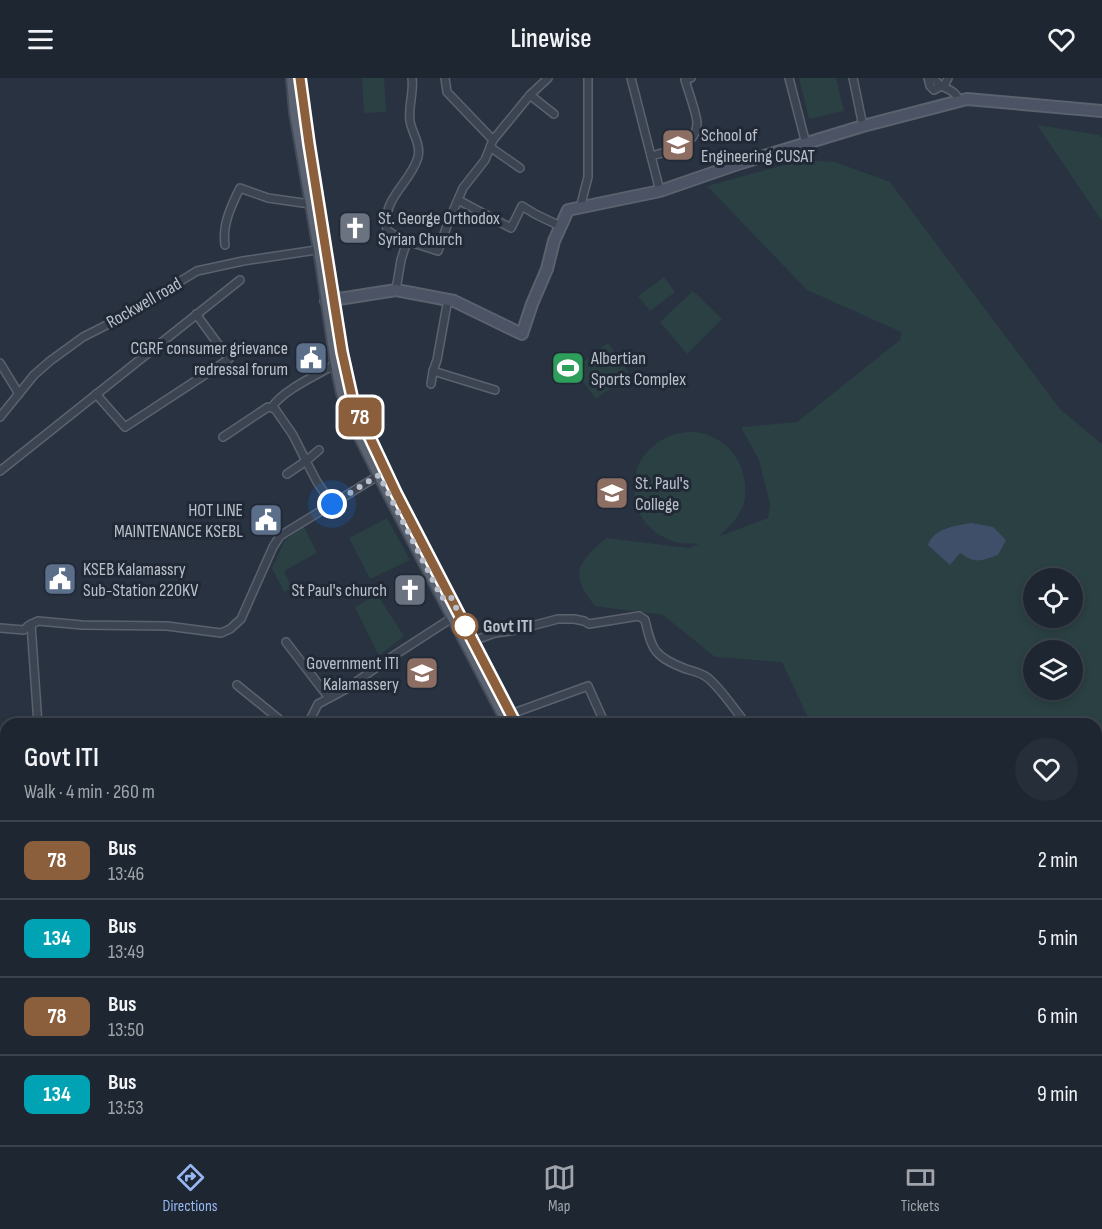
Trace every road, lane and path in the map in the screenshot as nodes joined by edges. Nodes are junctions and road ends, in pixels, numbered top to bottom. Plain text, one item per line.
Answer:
1 (292, 78) edge
2 (300, 78) edge
3 (412, 78) edge
4 (445, 78) edge
5 (548, 78) edge
6 (588, 78) edge
7 (631, 78) edge
8 (691, 78) edge
9 (789, 78) edge
10 (852, 78) edge
11 (928, 78) edge
12 (934, 78) edge
13 (948, 78) edge
14 (942, 86) junction
15 (530, 95) junction
16 (959, 100) junction
17 (1102, 111) edge
18 (554, 114) dead end
19 (863, 126) junction
20 (492, 144) junction
21 (806, 144) junction
22 (651, 156) junction
23 (520, 168) dead end
24 (660, 190) junction
25 (458, 200) junction
26 (310, 204) junction
27 (580, 208) junction
28 (560, 226) junction
29 (407, 241) junction
30 (225, 245) dead end
31 (322, 249) junction
32 (240, 280) dead end
33 (396, 290) junction
34 (448, 299) junction
35 (330, 300) junction
36 (196, 314) junction
37 (0, 363) edge
38 (336, 364) junction
39 (433, 371) junction
40 (431, 384) dead end
41 (495, 390) dead end
42 (19, 394) junction
43 (96, 394) junction
44 (272, 407) junction
45 (0, 417) edge
46 (223, 437) dead end
47 (319, 450) dead end
48 (306, 461) junction
49 (0, 471) edge
50 (382, 473) junction
51 (287, 474) dead end
52 (332, 504) junction
53 (446, 596) junction
54 (452, 618) junction
55 (31, 624) junction
56 (0, 628) edge
57 (473, 641) junction
58 (286, 642) dead end
59 (489, 680) junction
60 (237, 685) dead end
61 (329, 698) junction
62 (38, 718) edge
63 (278, 718) edge
64 (311, 718) edge
65 (510, 718) edge
66 (519, 718) edge
67 (602, 718) edge
68 (742, 718) edge

1 - 26 main road
2 - 31 main road
3 - 29 street
4 - 20 street
5 - 15 street
6 - 27 street
7 - 22 street
8 - 22 street
9 - 21 street
10 - 19 street
11 - 14 street
12 - 14 street
13 - 14 street
14 - 16 street
15 - 18 street
15 - 20 street
16 - 17 street
16 - 19 street
19 - 21 street
20 - 23 street
20 - 25 street
21 - 24 street
22 - 24 street
24 - 27 street
25 - 28 street
25 - 29 street
26 - 30 street
26 - 31 main road
27 - 28 street
28 - 34 street
29 - 33 street
31 - 35 main road
31 - 42 street, Rockwell road
32 - 36 street
33 - 34 street
33 - 35 street
34 - 39 street
35 - 38 main road
35 - 50 main road
36 - 43 street
36 - 43 street
37 - 42 street
38 - 44 street
38 - 50 main road
39 - 40 street
39 - 41 street
42 - 45 street, Rockwell road
43 - 49 street
44 - 46 street
44 - 48 street
47 - 48 street
48 - 51 street
48 - 52 street
50 - 52 street
50 - 53 main road
52 - 55 street
53 - 54 main road
53 - 57 main road
54 - 59 main road
54 - 61 street
55 - 56 street
55 - 62 street
57 - 59 main road
57 - 68 street
58 - 61 street
59 - 65 main road
60 - 63 street
61 - 64 street
66 - 67 street

